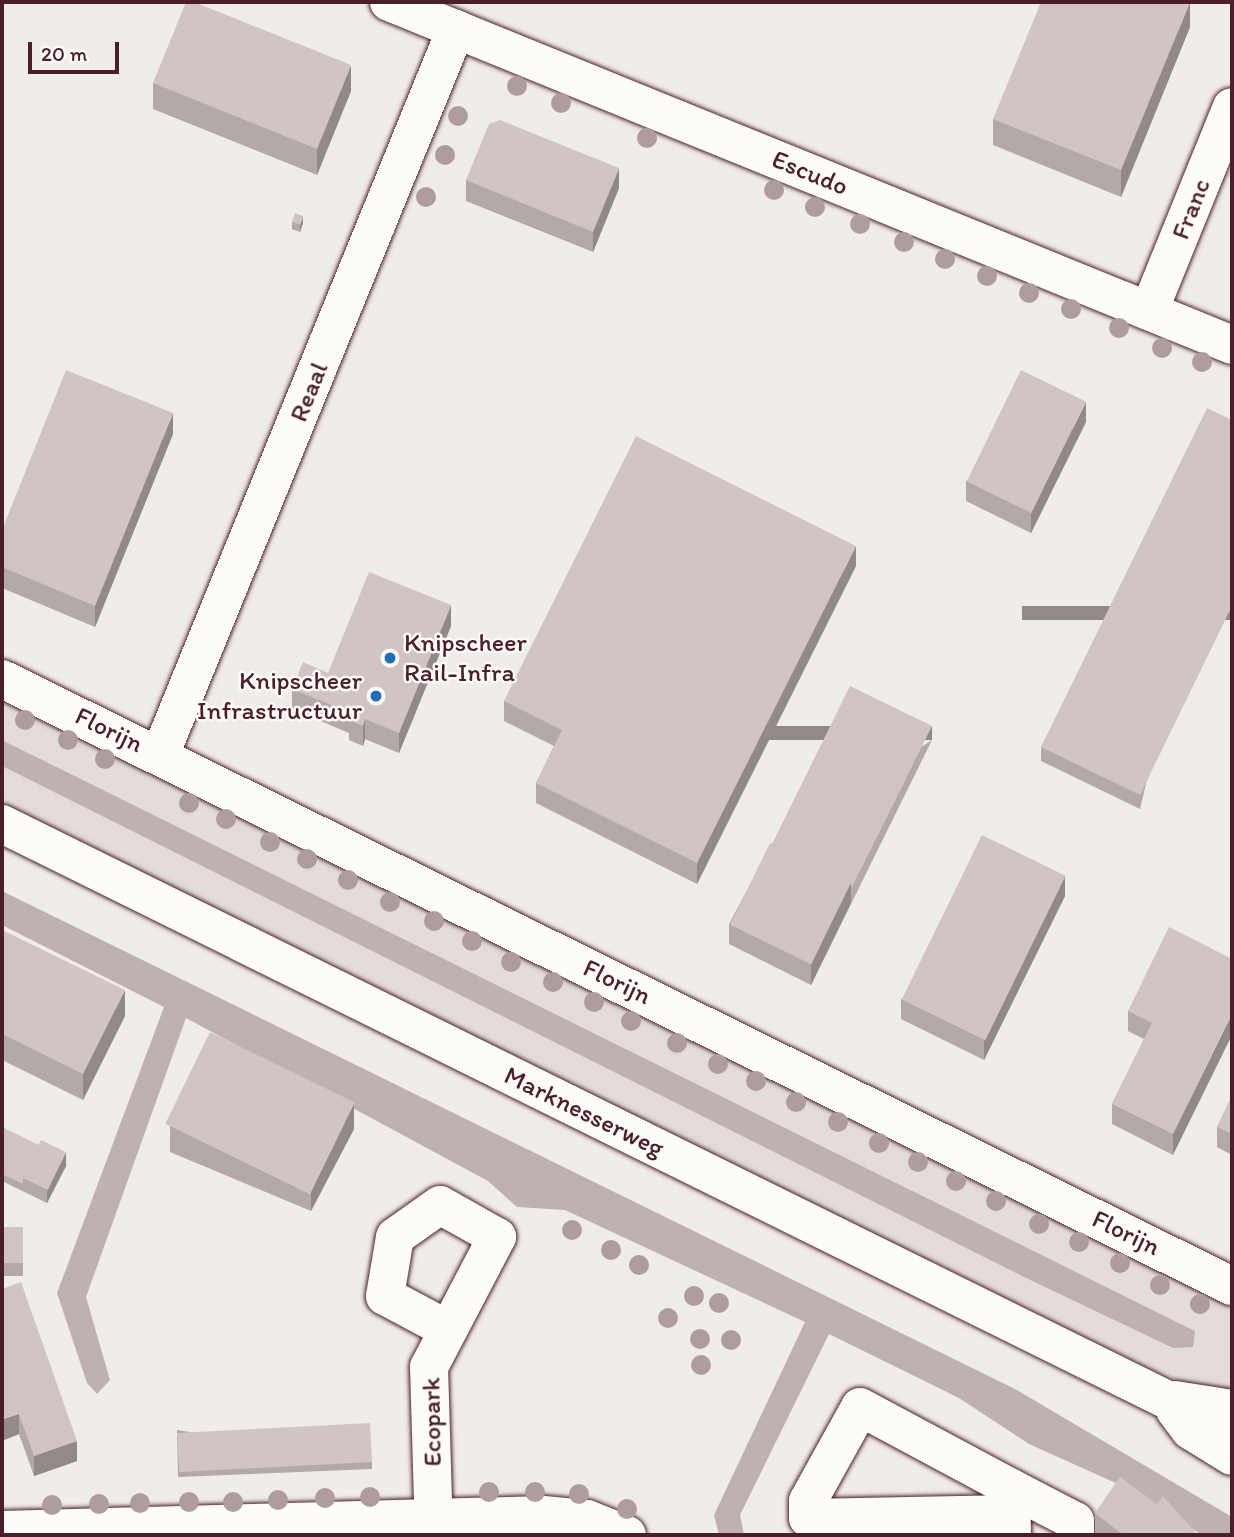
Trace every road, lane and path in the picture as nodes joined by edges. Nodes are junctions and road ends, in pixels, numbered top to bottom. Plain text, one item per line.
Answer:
1 (389, 2) edge
2 (456, 29) junction
3 (1232, 107) edge
4 (1149, 311) junction
5 (1232, 345) edge
6 (2, 679) edge
7 (160, 755) junction
8 (2, 824) edge
9 (1232, 1286) edge
10 (445, 1328) dead end
11 (1166, 1399) junction
12 (1232, 1409) edge
13 (1232, 1432) edge
14 (1232, 1456) edge
15 (1011, 1512) edge
16 (434, 1527) edge
17 (2, 1530) edge
18 (627, 1535) edge
19 (1076, 1535) edge

1 - 2 street, Escudo
2 - 4 street, Escudo
2 - 7 street, Reaal
3 - 4 street, Franc
4 - 5 street, Escudo
6 - 7 street, Florijn
7 - 9 street, Florijn
8 - 11 street, Marknesserweg
10 - 16 street, Ecopark
11 - 12 street, Marknesserweg
11 - 13 street, Marknesserweg
11 - 14 street, Marknesserweg
15 - 15 street
15 - 19 street
16 - 17 street
16 - 18 street

